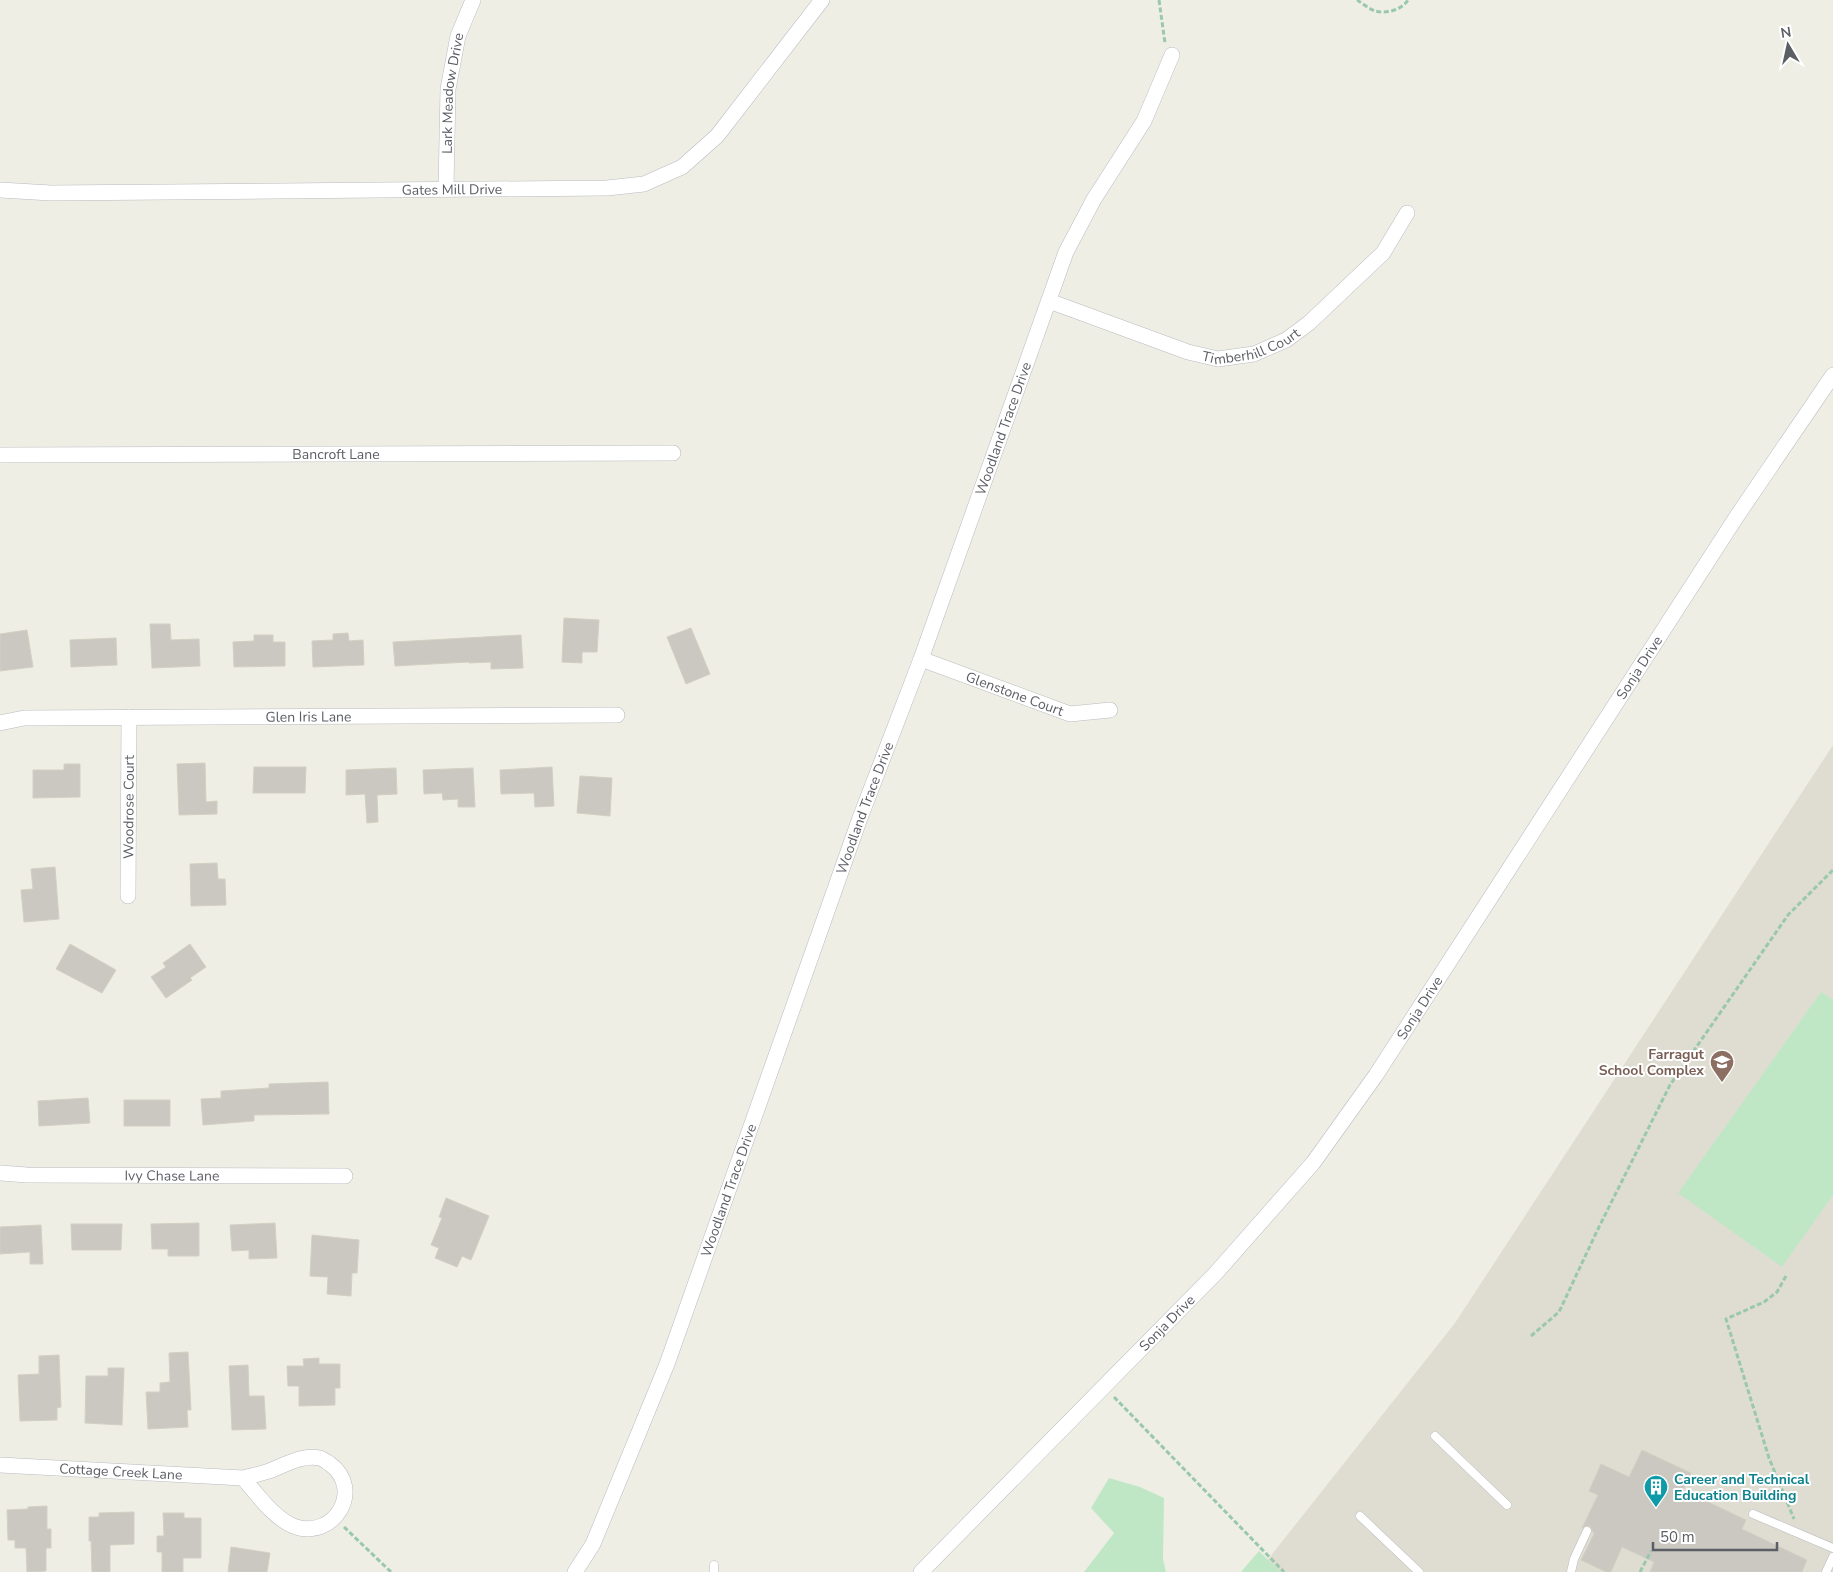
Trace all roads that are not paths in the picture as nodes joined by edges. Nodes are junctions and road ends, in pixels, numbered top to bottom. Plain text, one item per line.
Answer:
1 (473, 0) edge
2 (822, 0) edge
3 (1172, 55) road end
4 (446, 189) junction
5 (0, 190) edge
6 (1407, 213) dead end
7 (1049, 300) junction
8 (1833, 375) edge
9 (673, 453) dead end
10 (0, 455) edge
11 (921, 658) junction
12 (1110, 710) dead end
13 (617, 715) dead end
14 (130, 717) junction
15 (0, 723) edge
16 (128, 896) dead end
17 (0, 1173) edge
18 (345, 1176) dead end
19 (1435, 1436) dead end
20 (0, 1465) edge
21 (243, 1478) junction
22 (1507, 1505) dead end
23 (1753, 1514) dead end
24 (1360, 1516) dead end
25 (1587, 1531) dead end
26 (1833, 1548) edge
27 (1833, 1557) edge
28 (575, 1572) edge
29 (921, 1572) edge
30 (1418, 1572) edge
31 (1571, 1572) edge
32 (1826, 1572) edge

1 - 4 street, Lark Meadow Drive
2 - 4 street, Gates Mill Drive
3 - 7 street, Woodland Trace Drive
4 - 5 street, Gates Mill Drive
6 - 7 street, Timberhill Court
7 - 11 street, Woodland Trace Drive
8 - 29 street, Sonja Drive
9 - 10 street, Bancroft Lane
11 - 12 street, Glenstone Court
11 - 28 street, Woodland Trace Drive
13 - 14 street, Glen Iris Lane
14 - 15 street, Glen Iris Lane
14 - 16 street, Woodrose Court
17 - 18 street, Ivy Chase Lane
19 - 22 lane
20 - 21 street, Cottage Creek Lane
21 - 21 street, Cottage Creek Lane
23 - 26 lane
24 - 30 lane
25 - 31 lane
27 - 32 lane

